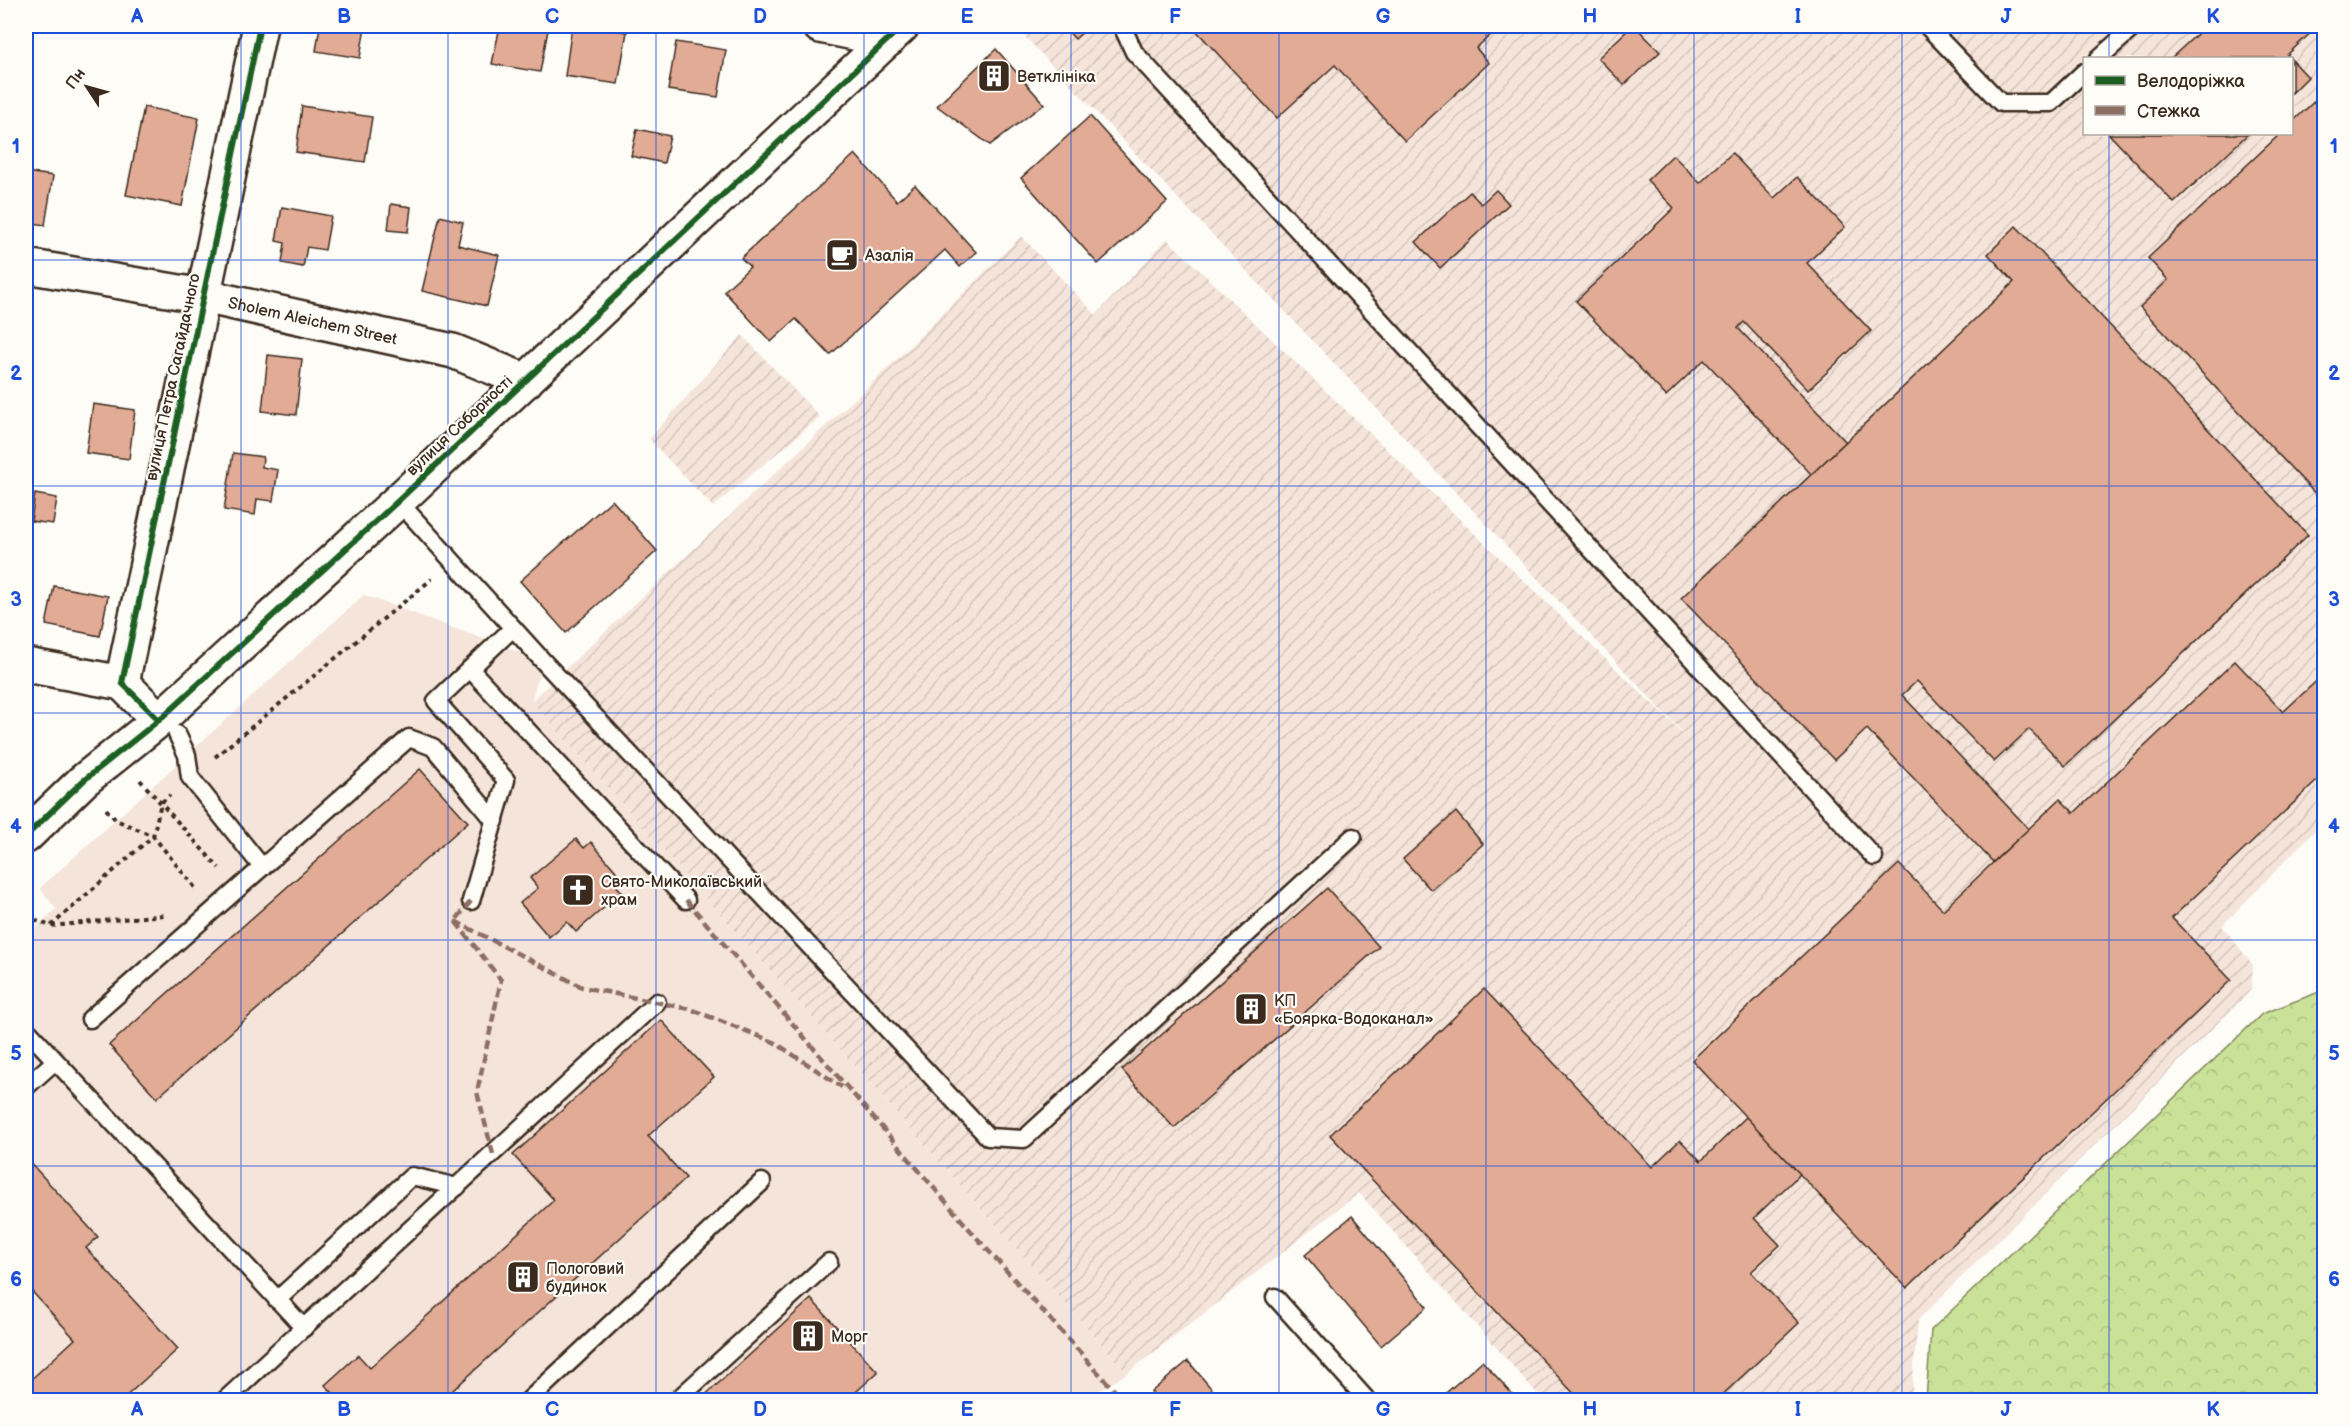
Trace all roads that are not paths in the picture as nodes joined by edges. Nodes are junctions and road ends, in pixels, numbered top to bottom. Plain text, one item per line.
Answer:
1 (260, 26) edge
2 (820, 26) edge
3 (1122, 26) edge
4 (1927, 26) edge
5 (2135, 26) edge
6 (895, 33) edge
7 (2100, 57) edge
8 (2083, 74) edge
9 (26, 266) edge
10 (203, 296) junction
11 (526, 381) junction
12 (398, 501) junction
13 (513, 628) junction
14 (26, 665) edge
15 (470, 669) junction
16 (122, 683) junction
17 (168, 727) junction
18 (495, 821) junction
19 (26, 836) edge
20 (1353, 837) dead end
21 (1874, 857) dead end
22 (262, 867) junction
23 (686, 900) dead end
24 (471, 901) dead end
25 (657, 1002) dead end
26 (90, 1019) dead end
27 (26, 1029) edge
28 (54, 1062) junction
29 (26, 1087) edge
30 (762, 1182) dead end
31 (457, 1187) junction
32 (829, 1262) dead end
33 (1275, 1297) dead end
34 (277, 1300) junction
35 (304, 1329) junction
36 (225, 1401) edge
37 (529, 1401) edge
38 (677, 1401) edge
39 (1367, 1401) edge

1 - 10 street, вулиця Петра Сагайдачного
2 - 6 street
3 - 21 lane
4 - 8 lane
5 - 7 lane
6 - 11 street, вулиця Соборності
9 - 10 street, Sholem Aleichem Street
10 - 11 street, Sholem Aleichem Street
10 - 16 street, вулиця Петра Сагайдачного
11 - 12 street, вулиця Соборності
12 - 13 lane
12 - 17 street, вулиця Соборності
13 - 15 lane
13 - 20 lane
14 - 16 street
15 - 18 lane
15 - 23 lane
16 - 17 street
17 - 19 street, вулиця Соборності
17 - 22 lane
18 - 22 lane
18 - 24 lane
22 - 26 lane
25 - 31 lane
27 - 28 lane
28 - 29 lane
28 - 34 lane
30 - 37 lane
31 - 34 lane
31 - 35 lane
32 - 38 lane
33 - 39 lane
34 - 35 lane
35 - 36 lane

